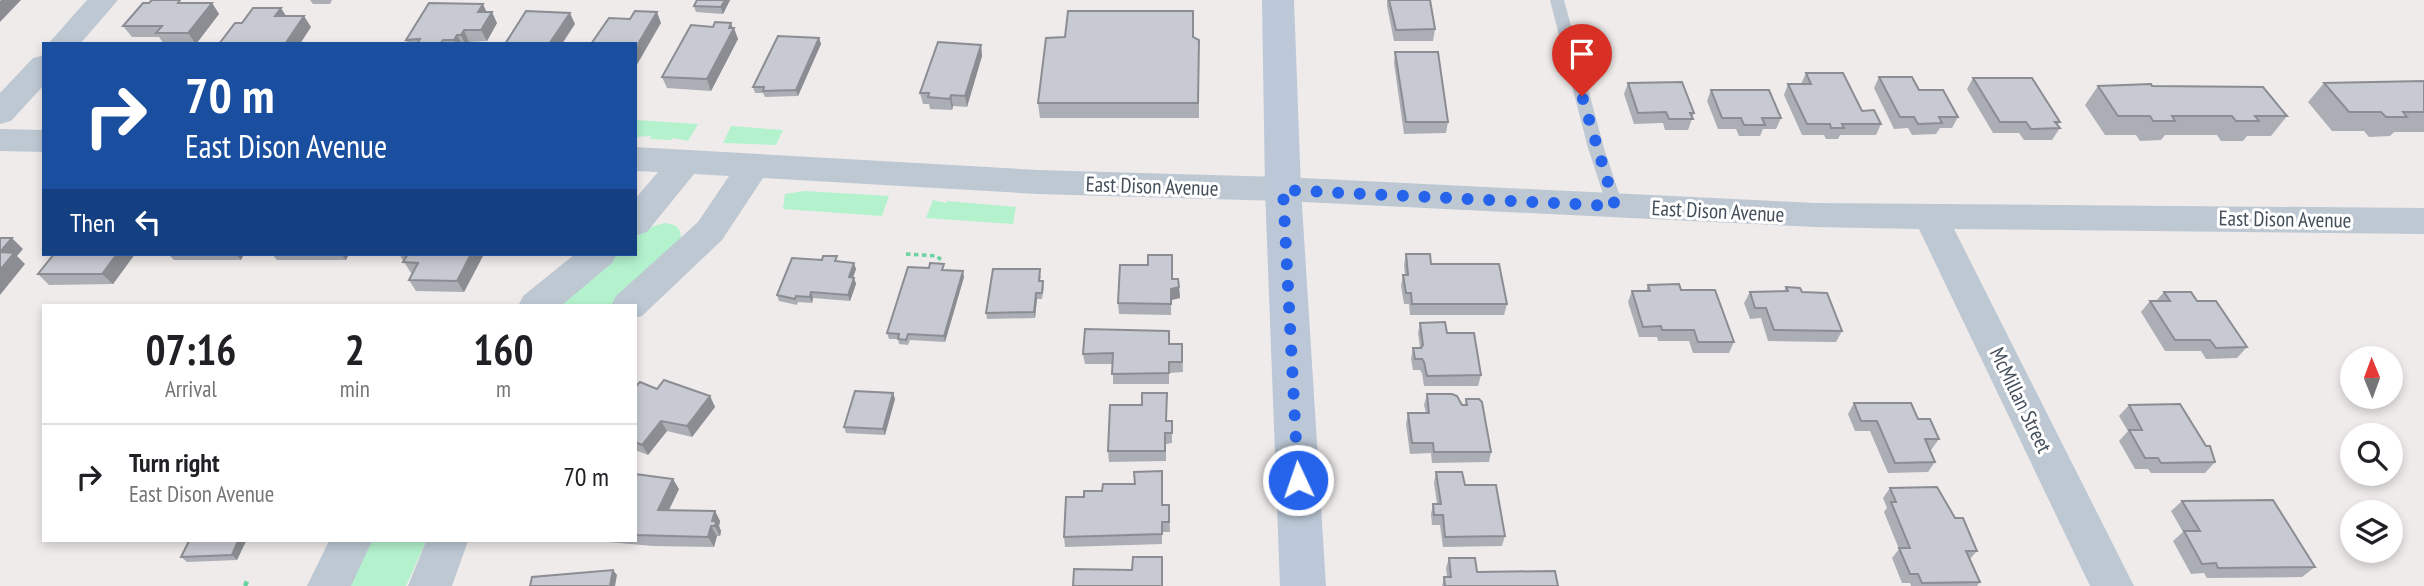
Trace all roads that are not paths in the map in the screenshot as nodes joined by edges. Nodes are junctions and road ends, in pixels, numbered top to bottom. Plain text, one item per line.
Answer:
1 (103, 0) edge
2 (1278, 0) edge
3 (1557, 0) edge
4 (65, 42) edge
5 (42, 67) edge
6 (0, 113) edge
7 (0, 140) edge
8 (42, 141) edge
9 (637, 159) edge
10 (685, 162) junction
11 (754, 166) junction
12 (1283, 190) junction
13 (1615, 206) junction
14 (1930, 215) junction
15 (637, 221) edge
16 (2424, 221) edge
17 (597, 256) edge
18 (538, 304) edge
19 (631, 304) edge
20 (351, 542) edge
21 (447, 542) edge
22 (329, 586) edge
23 (430, 586) edge
24 (1303, 586) edge
25 (2112, 586) edge

1 - 4 street
2 - 12 street
3 - 13 lane
5 - 6 street
7 - 8 street
9 - 10 street, East Dison Avenue
10 - 11 street, East Dison Avenue
10 - 15 street
11 - 12 street, East Dison Avenue
11 - 19 street
12 - 13 street, East Dison Avenue
12 - 24 street
13 - 14 street, East Dison Avenue
14 - 16 street, East Dison Avenue
14 - 25 street, McMillan Street
17 - 18 street
20 - 22 street
21 - 23 street

